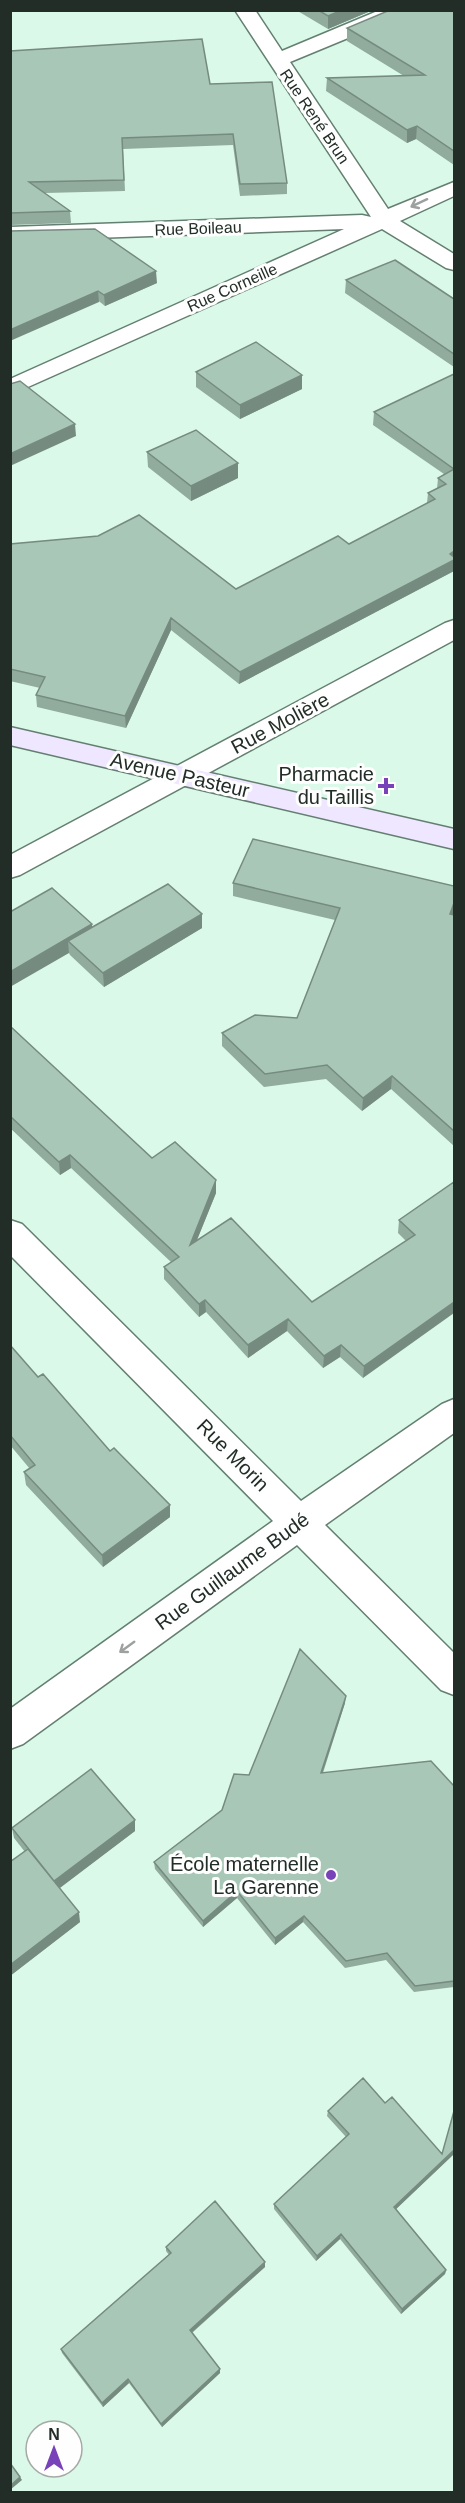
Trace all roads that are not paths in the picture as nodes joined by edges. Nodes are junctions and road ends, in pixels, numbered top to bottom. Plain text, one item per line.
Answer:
1 (245, 10) edge
2 (399, 10) edge
3 (277, 60) junction
4 (454, 188) edge
5 (385, 220) junction
6 (10, 234) edge
7 (454, 262) edge
8 (10, 388) edge
9 (454, 629) edge
10 (10, 736) edge
11 (182, 776) junction
12 (454, 839) edge
13 (10, 868) edge
14 (10, 1233) edge
15 (454, 1414) edge
16 (314, 1512) junction
17 (454, 1678) edge
18 (10, 1731) edge

1 - 3 street, Rue René Brun
2 - 3 street
3 - 5 street, Rue René Brun
4 -> 5 street, Rue Corneille
5 - 6 street, Rue Boileau
5 - 7 street
5 - 8 street, Rue Corneille
9 - 11 street, Rue Molière
10 - 11 street, Avenue Pasteur
11 - 12 street, Avenue Pasteur
11 - 13 street, Rue Molière
14 - 16 street, Rue Morin
15 - 16 street, Rue Guillaume Budé
16 - 17 street, Rue Morin
16 -> 18 street, Rue Guillaume Budé

